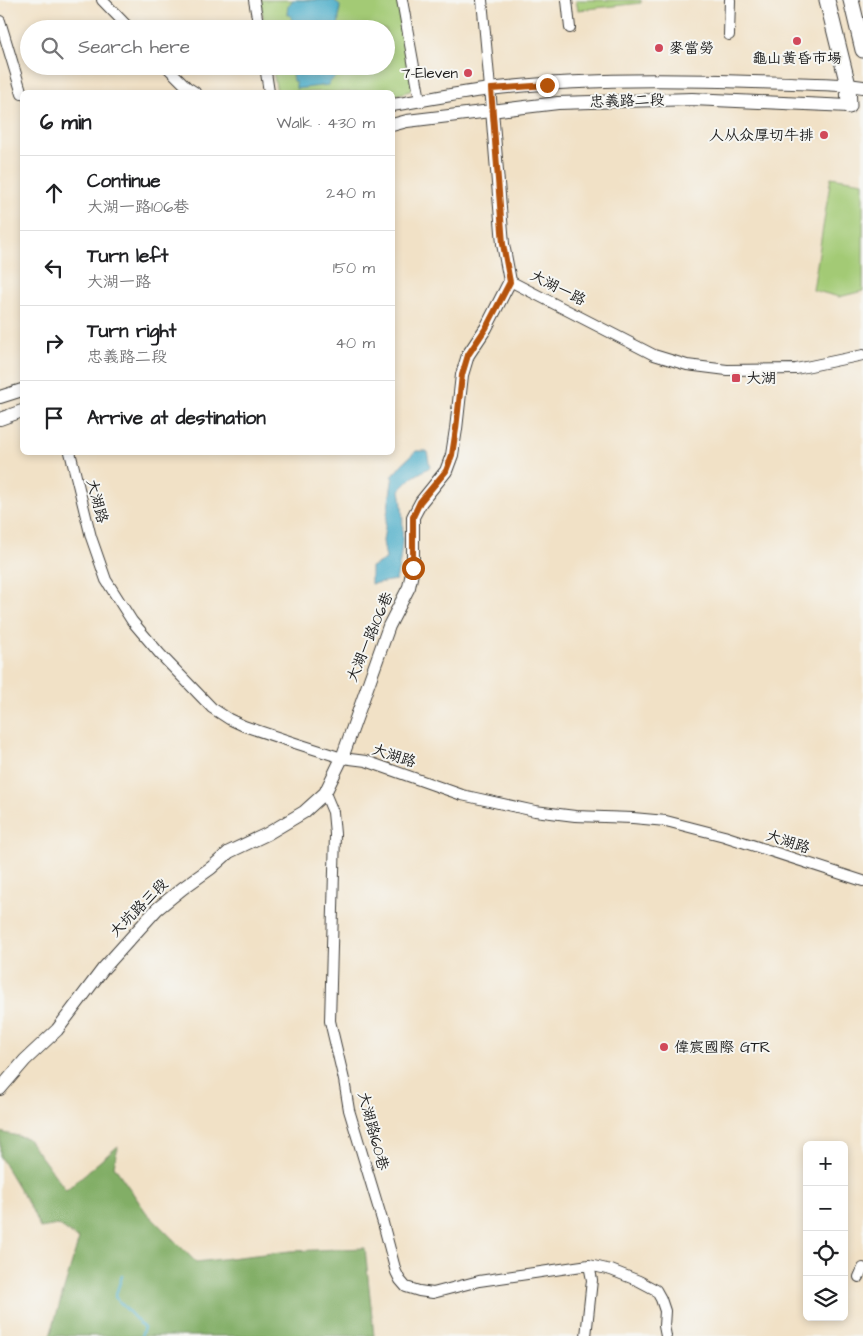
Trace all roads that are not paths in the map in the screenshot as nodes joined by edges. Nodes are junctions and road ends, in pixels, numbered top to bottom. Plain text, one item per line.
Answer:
1 (102, 0) edge
2 (254, 0) edge
3 (402, 0) edge
4 (482, 0) edge
5 (567, 0) edge
6 (730, 0) edge
7 (828, 0) edge
8 (851, 0) edge
9 (121, 20) edge
10 (257, 20) edge
11 (0, 21) edge
12 (570, 28) dead end
13 (729, 35) dead end
14 (863, 50) edge
15 (175, 75) edge
16 (266, 75) edge
17 (856, 86) edge
18 (491, 89) junction
19 (21, 90) edge
20 (191, 90) edge
21 (269, 90) edge
22 (863, 95) edge
23 (420, 100) junction
24 (395, 104) edge
25 (856, 107) edge
26 (492, 110) junction
27 (395, 124) edge
28 (510, 282) junction
29 (863, 355) edge
30 (20, 391) edge
31 (0, 397) edge
32 (20, 412) edge
33 (0, 420) edge
34 (71, 455) edge
35 (342, 758) junction
36 (324, 793) junction
37 (863, 882) edge
38 (0, 1088) edge
39 (589, 1265) junction
40 (586, 1336) edge
41 (666, 1336) edge

1 - 9 street
2 - 10 street
3 - 23 street
4 - 18 street, 大湖一路
5 - 12 street
6 - 13 street
7 - 17 main road
8 - 14 main road
11 - 19 street
15 - 20 street
16 - 21 street
17 - 18 street, 忠義路二段
17 - 25 main road
18 - 23 street, 忠義路二段
18 - 26 street, 大湖一路
22 - 25 main road
23 - 24 street, 忠義路二段
25 - 26 street, 忠義路二段
26 - 27 street, 忠義路二段
26 - 28 street, 大湖一路
28 - 29 street, 大湖一路
28 - 35 street, 大湖一路106巷
30 - 31 street
32 - 33 street
34 - 35 street, 大湖路
35 - 36 street, 大坑路三段
35 - 37 street, 大湖路
36 - 38 street, 大坑路三段
36 - 39 street, 大湖路160巷
39 - 40 street
39 - 41 street

